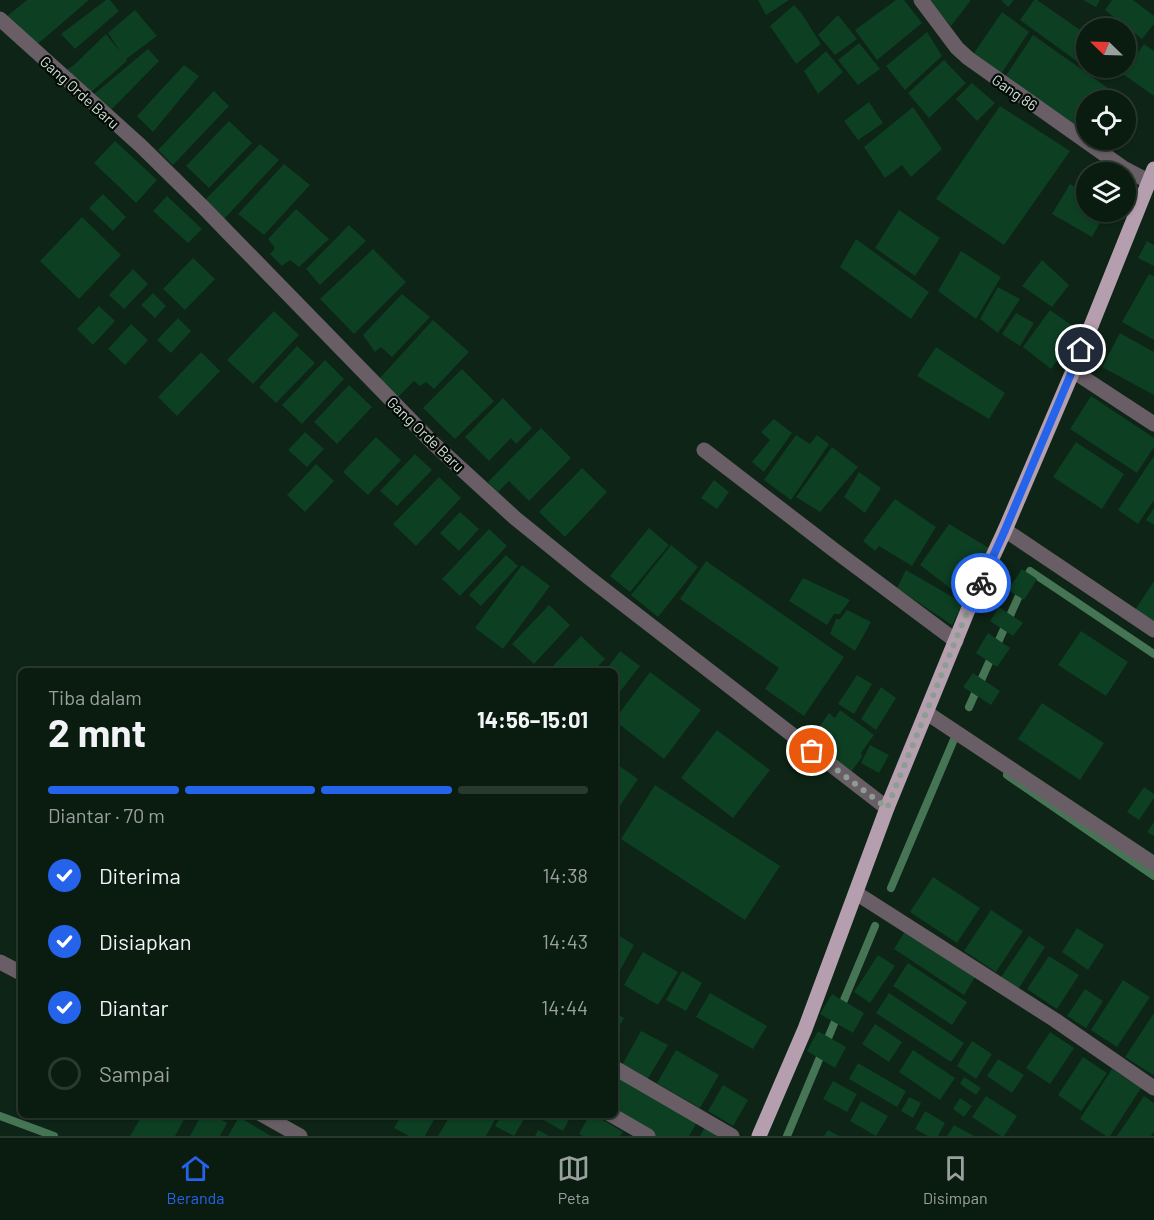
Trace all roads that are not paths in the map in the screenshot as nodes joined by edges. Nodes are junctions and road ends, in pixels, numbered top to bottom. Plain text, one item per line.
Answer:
1 (921, 0) edge
2 (0, 19) edge
3 (1151, 175) edge
4 (1073, 371) junction
5 (1154, 424) edge
6 (704, 450) dead end
7 (1005, 530) junction
8 (1154, 630) edge
9 (956, 641) junction
10 (927, 712) junction
11 (887, 808) junction
12 (1154, 864) edge
13 (856, 893) junction
14 (0, 962) edge
15 (18, 972) edge
16 (618, 1070) edge
17 (1154, 1088) edge
18 (268, 1118) edge
19 (617, 1118) edge
20 (300, 1136) edge
21 (648, 1136) edge
22 (732, 1136) edge
23 (759, 1136) edge

1 - 3 street, Gang 86
2 - 11 street, Gang Orde Baru
3 - 4 main road
4 - 5 street
4 - 7 main road
6 - 9 street
7 - 8 street
7 - 9 main road
9 - 10 main road
10 - 11 main road
10 - 12 street
11 - 13 main road
13 - 17 street
13 - 23 main road
14 - 15 street
16 - 22 street
18 - 20 street
19 - 21 street

